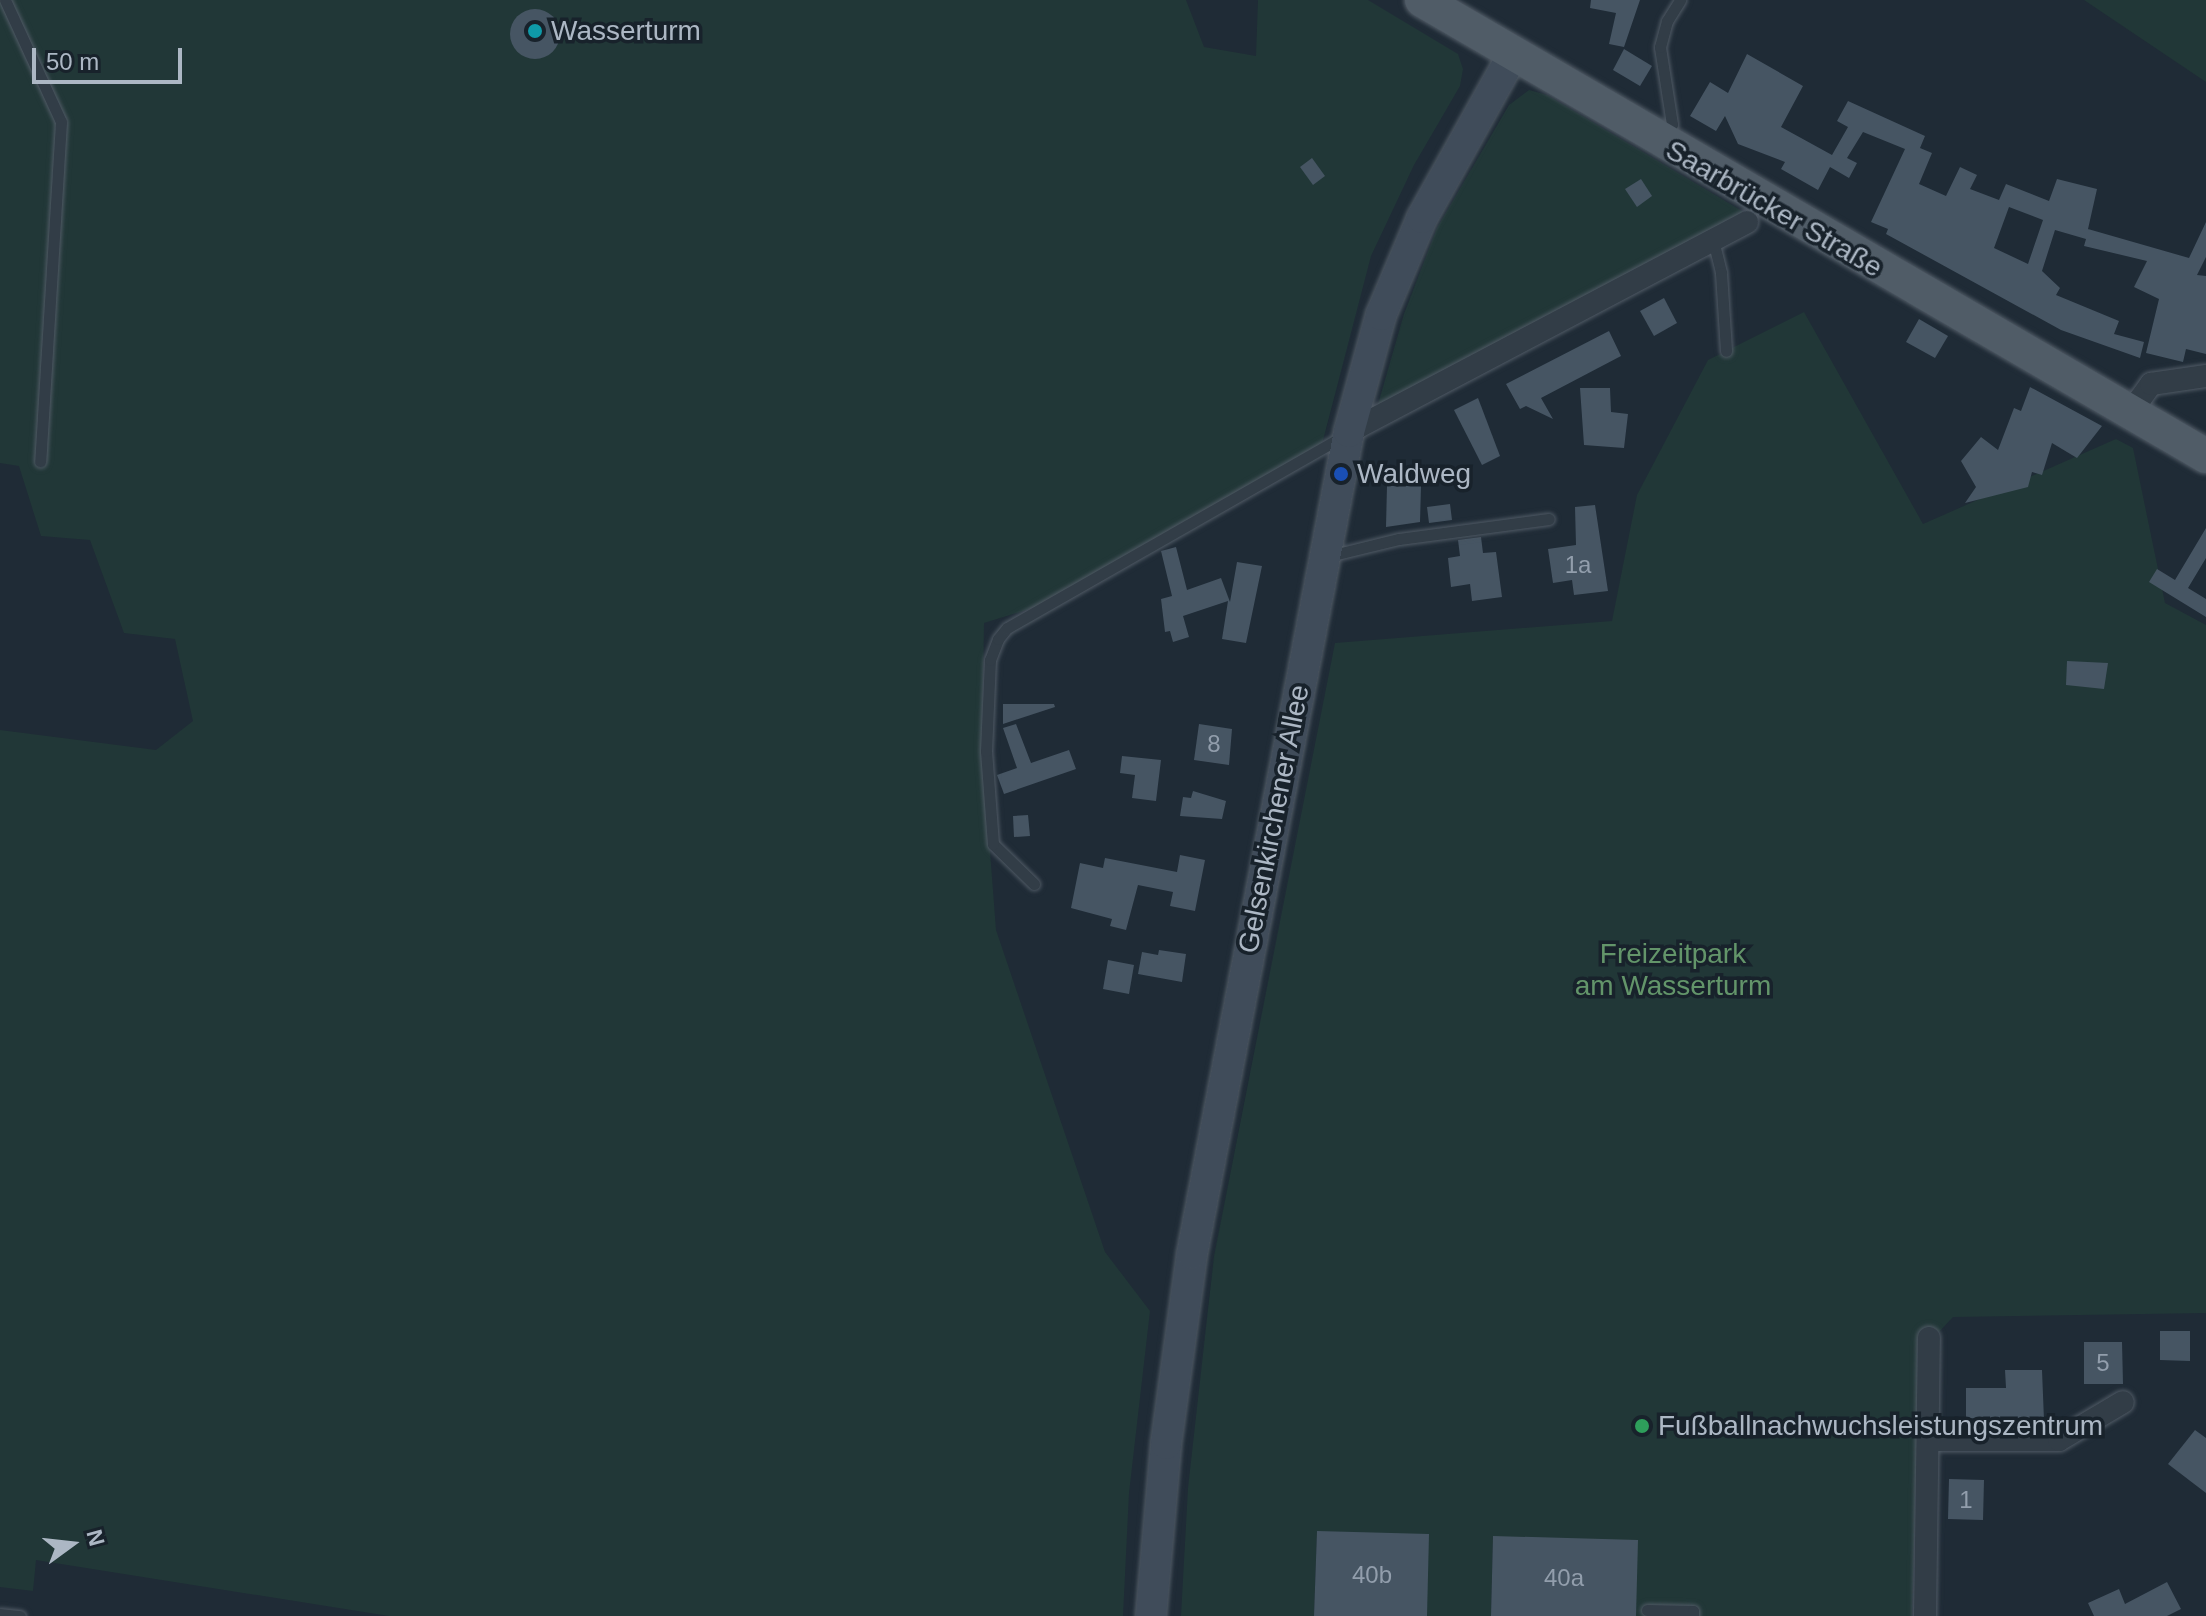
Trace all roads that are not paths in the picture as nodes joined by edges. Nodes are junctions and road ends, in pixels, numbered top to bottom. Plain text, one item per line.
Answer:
1 (5, 0) edge
2 (1422, 0) edge
3 (1680, 0) edge
4 (1512, 56) junction
5 (1662, 144) junction
6 (1747, 222) dead end
7 (1713, 240) junction
8 (1726, 351) dead end
9 (2206, 376) edge
10 (2130, 413) junction
11 (1349, 432) junction
12 (2206, 456) edge
13 (40, 461) dead end
14 (1549, 519) dead end
15 (1324, 557) junction
16 (1034, 884) dead end
17 (1929, 1338) dead end
18 (2123, 1402) dead end
19 (1930, 1440) junction
20 (1647, 1610) dead end
21 (0, 1614) edge
22 (20, 1616) edge
23 (1151, 1616) edge
24 (1693, 1616) edge
25 (1925, 1616) edge

1 - 13 lane
2 - 4 main road, Saarbrücker Straße
3 - 5 lane
4 - 5 main road, Saarbrücker Straße
4 - 11 main road, Gelsenkirchener Allee
5 - 10 main road, Saarbrücker Straße
6 - 7 street
7 - 8 lane
7 - 11 street
9 - 10 street
10 - 12 main road, Saarbrücker Straße
11 - 15 main road, Gelsenkirchener Allee
11 - 16 lane
14 - 15 lane
15 - 23 main road, Gelsenkirchener Allee
17 - 19 street
18 - 19 street
19 - 25 street
20 - 24 lane
21 - 22 lane

